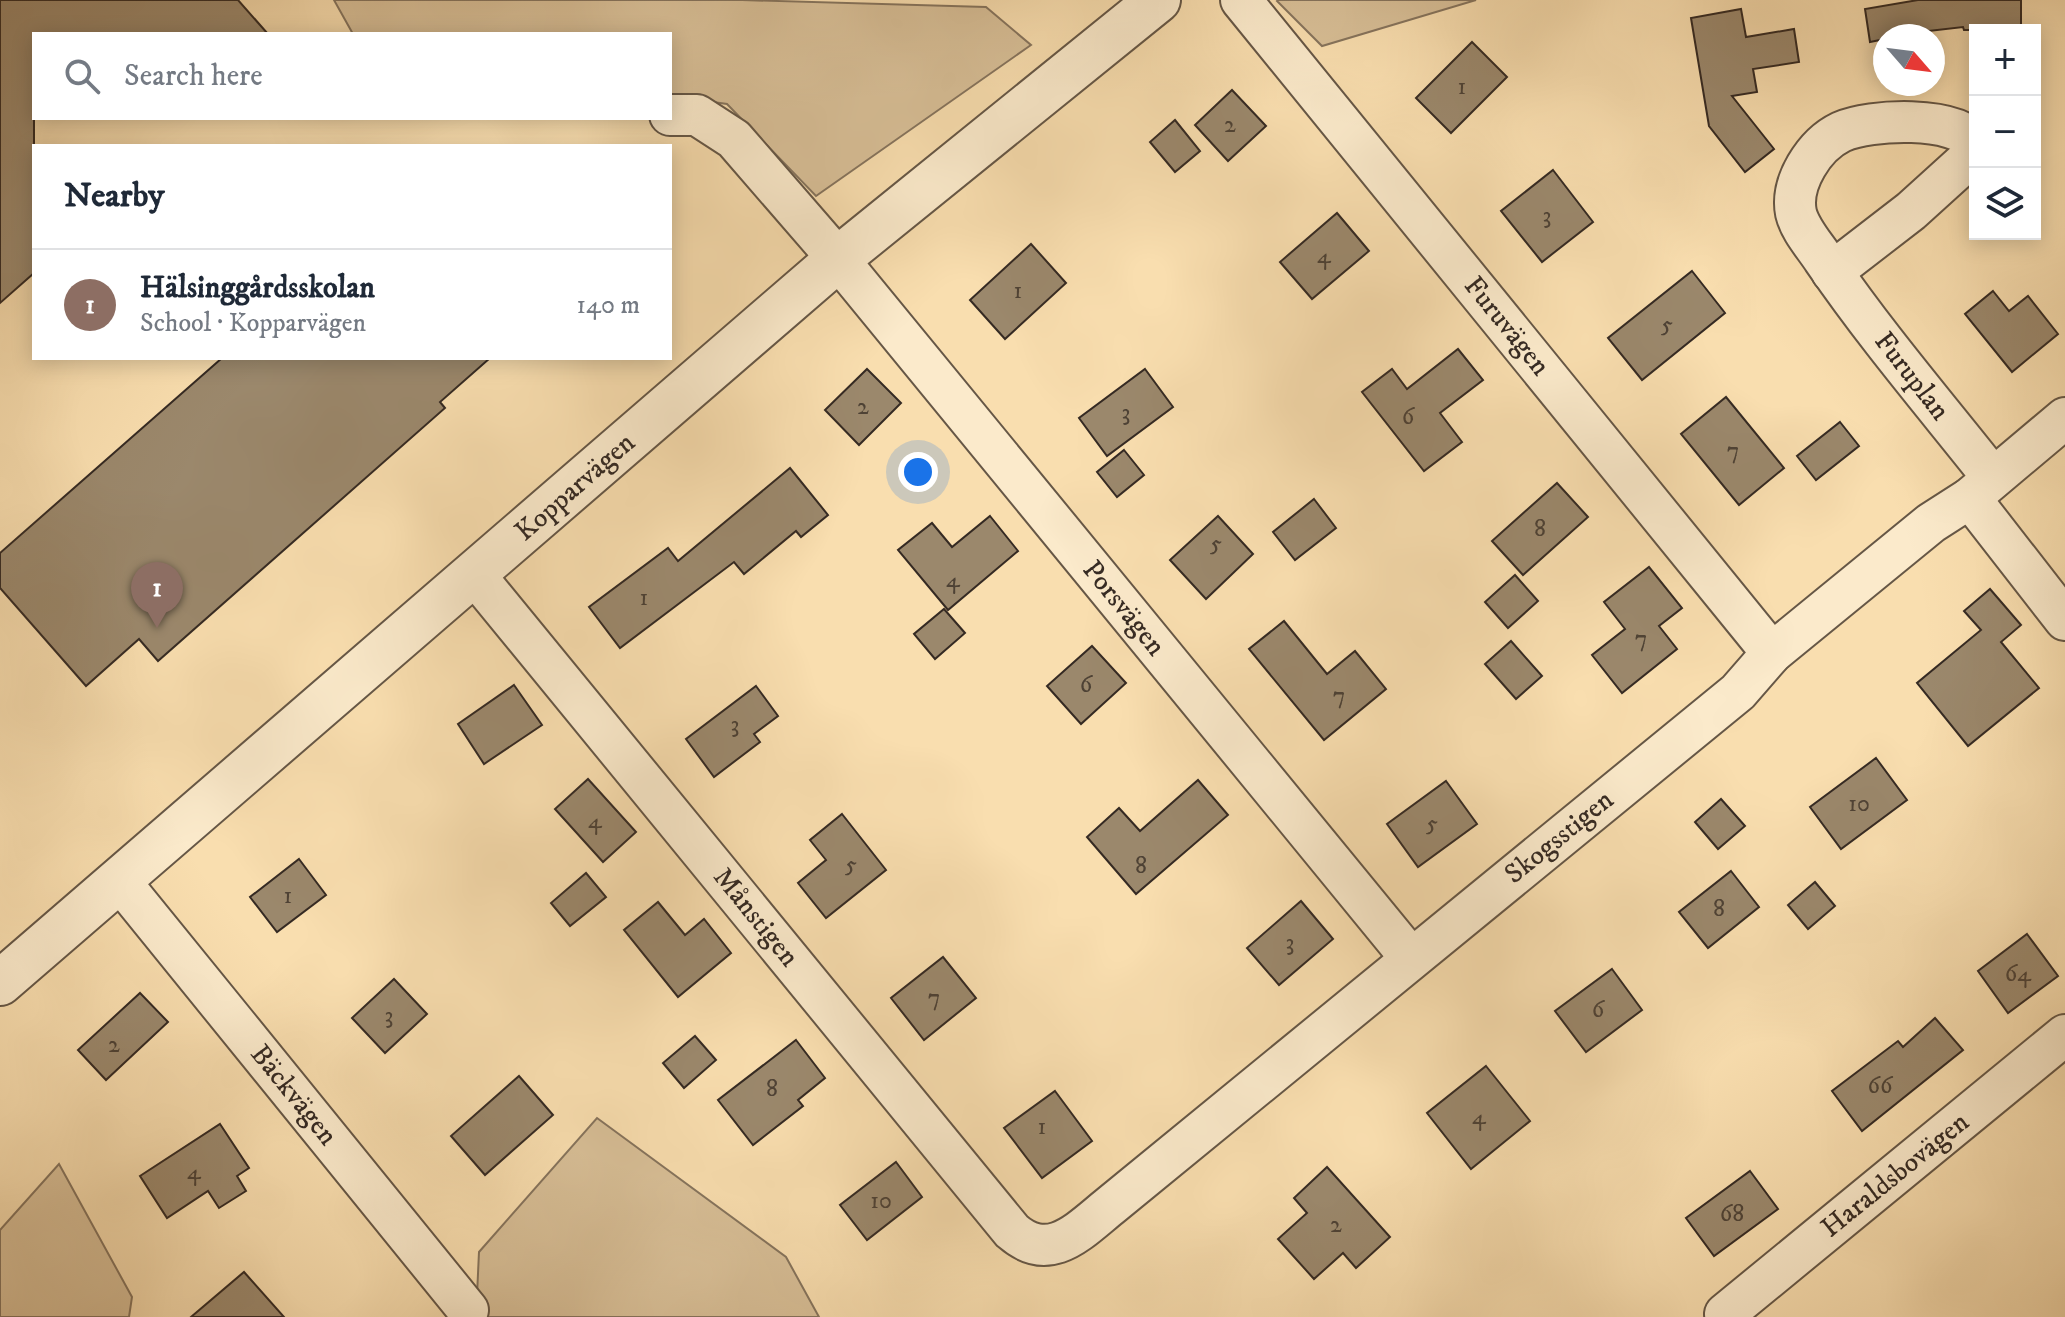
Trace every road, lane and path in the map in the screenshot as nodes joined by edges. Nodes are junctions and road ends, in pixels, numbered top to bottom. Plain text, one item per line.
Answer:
1 (1158, 0) edge
2 (1241, 0) edge
3 (672, 115) edge
4 (1969, 138) edge
5 (1969, 158) edge
6 (838, 259) junction
7 (1832, 272) junction
8 (2065, 418) edge
9 (1982, 488) junction
10 (474, 574) junction
11 (2065, 620) edge
12 (1772, 653) junction
13 (119, 880) junction
14 (1410, 957) junction
15 (0, 983) edge
16 (2065, 1035) edge
17 (1047, 1246) joint
18 (468, 1310) dead end
19 (1725, 1314) dead end

1 - 6 street, Kopparvägen
2 - 12 street, Furuvägen
3 - 6 street, Porsvägen
4 - 7 street, Furuplan
5 - 7 street
6 - 10 street, Kopparvägen
6 - 14 street, Porsvägen
7 - 9 street, Furuplan
8 - 9 street, Skogsstigen
9 - 11 street
9 - 12 street, Skogsstigen
10 - 13 street, Kopparvägen
10 - 17 street, Månstigen
12 - 14 street, Skogsstigen
13 - 15 street, Kopparvägen
13 - 18 street, Bäckvägen
14 - 17 street, Skogsstigen
16 - 19 street, Haraldsbovägen

